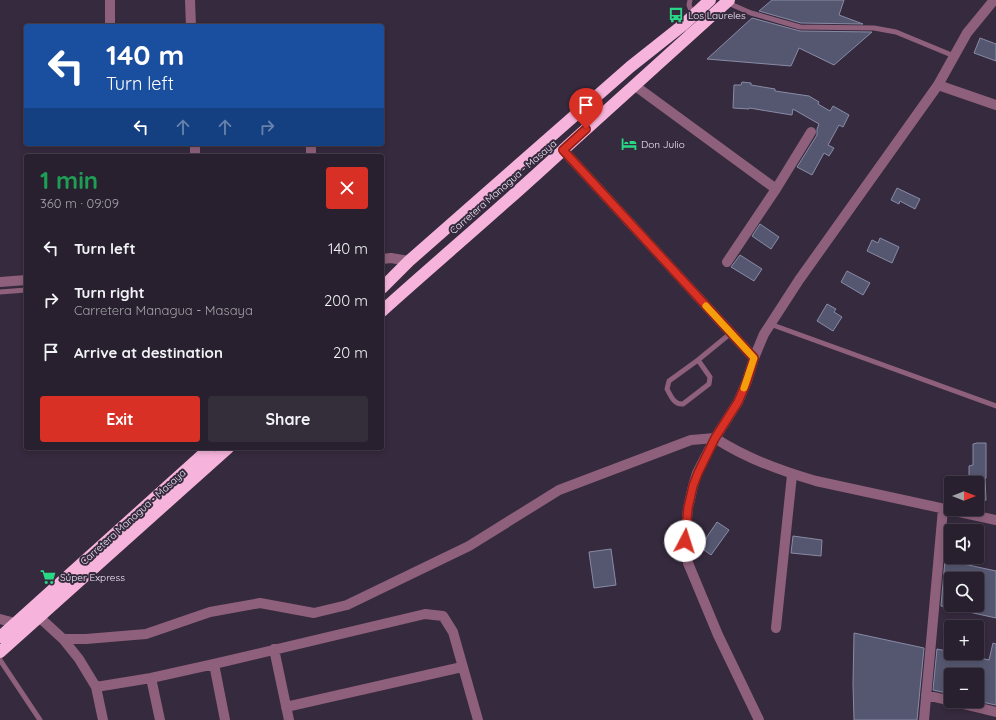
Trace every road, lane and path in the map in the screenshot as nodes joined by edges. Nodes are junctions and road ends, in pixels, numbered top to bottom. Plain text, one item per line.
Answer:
1 (110, 0) edge
2 (190, 0) edge
3 (690, 0) edge
4 (710, 0) edge
5 (994, 0) edge
6 (728, 1) edge
7 (694, 15) junction
8 (110, 24) edge
9 (191, 24) edge
10 (954, 56) junction
11 (634, 85) junction
12 (938, 85) junction
13 (996, 105) edge
14 (811, 132) dead end
15 (563, 150) junction
16 (776, 189) junction
17 (384, 259) edge
18 (409, 261) junction
19 (727, 262) dead end
20 (24, 280) edge
21 (0, 282) edge
22 (384, 283) edge
23 (24, 290) edge
24 (0, 292) edge
25 (384, 309) edge
26 (770, 324) junction
27 (731, 334) junction
28 (754, 358) junction
29 (698, 360) junction
30 (996, 406) edge
31 (715, 438) junction
32 (208, 450) edge
33 (226, 450) edge
34 (792, 474) junction
35 (943, 509) junction
36 (996, 520) edge
37 (39, 617) junction
38 (0, 619) edge
39 (15, 623) junction
40 (776, 628) dead end
41 (0, 637) edge
42 (63, 639) junction
43 (274, 649) junction
44 (0, 652) edge
45 (0, 660) edge
46 (214, 664) junction
47 (462, 667) junction
48 (150, 678) junction
49 (96, 687) junction
50 (926, 695) junction
51 (286, 707) junction
52 (996, 712) edge
53 (40, 720) edge
54 (103, 720) edge
55 (160, 720) edge
56 (225, 720) edge
57 (289, 720) edge
58 (478, 720) edge
59 (759, 720) edge
60 (924, 720) edge

1 - 8 street
2 - 9 street
3 - 7 lane
4 - 7 highway, Carretera Managua - Masaya
5 - 10 street
6 - 10 lane
6 - 11 highway, Carretera Managua - Masaya
7 - 18 highway, Carretera Managua - Masaya
10 - 12 street
11 - 15 highway, Carretera Managua - Masaya
11 - 16 street
12 - 13 street
12 - 26 street
14 - 16 street
15 - 25 highway, Carretera Managua - Masaya
15 - 27 street
16 - 19 street
17 - 18 street
18 - 22 highway, Carretera Managua - Masaya
20 - 21 street
23 - 24 lane
26 - 28 street
26 - 30 lane
27 - 28 street
27 - 29 lane
28 - 31 street
29 - 29 lane
31 - 34 street
31 - 42 street
31 - 59 street
32 - 39 highway, Carretera Managua - Masaya
33 - 37 highway, Carretera Managua - Masaya
34 - 35 street
34 - 40 street
35 - 36 street
35 - 50 street
37 - 42 street
37 - 44 highway, Carretera Managua - Masaya
38 - 39 street
39 - 41 highway, Carretera Managua - Masaya
42 - 49 street
43 - 46 street
43 - 47 street
43 - 51 street
45 - 53 lane
46 - 48 street
46 - 56 street
47 - 51 street
47 - 58 street
48 - 49 street
48 - 55 street
49 - 54 street
50 - 52 street
50 - 60 street
51 - 57 street

